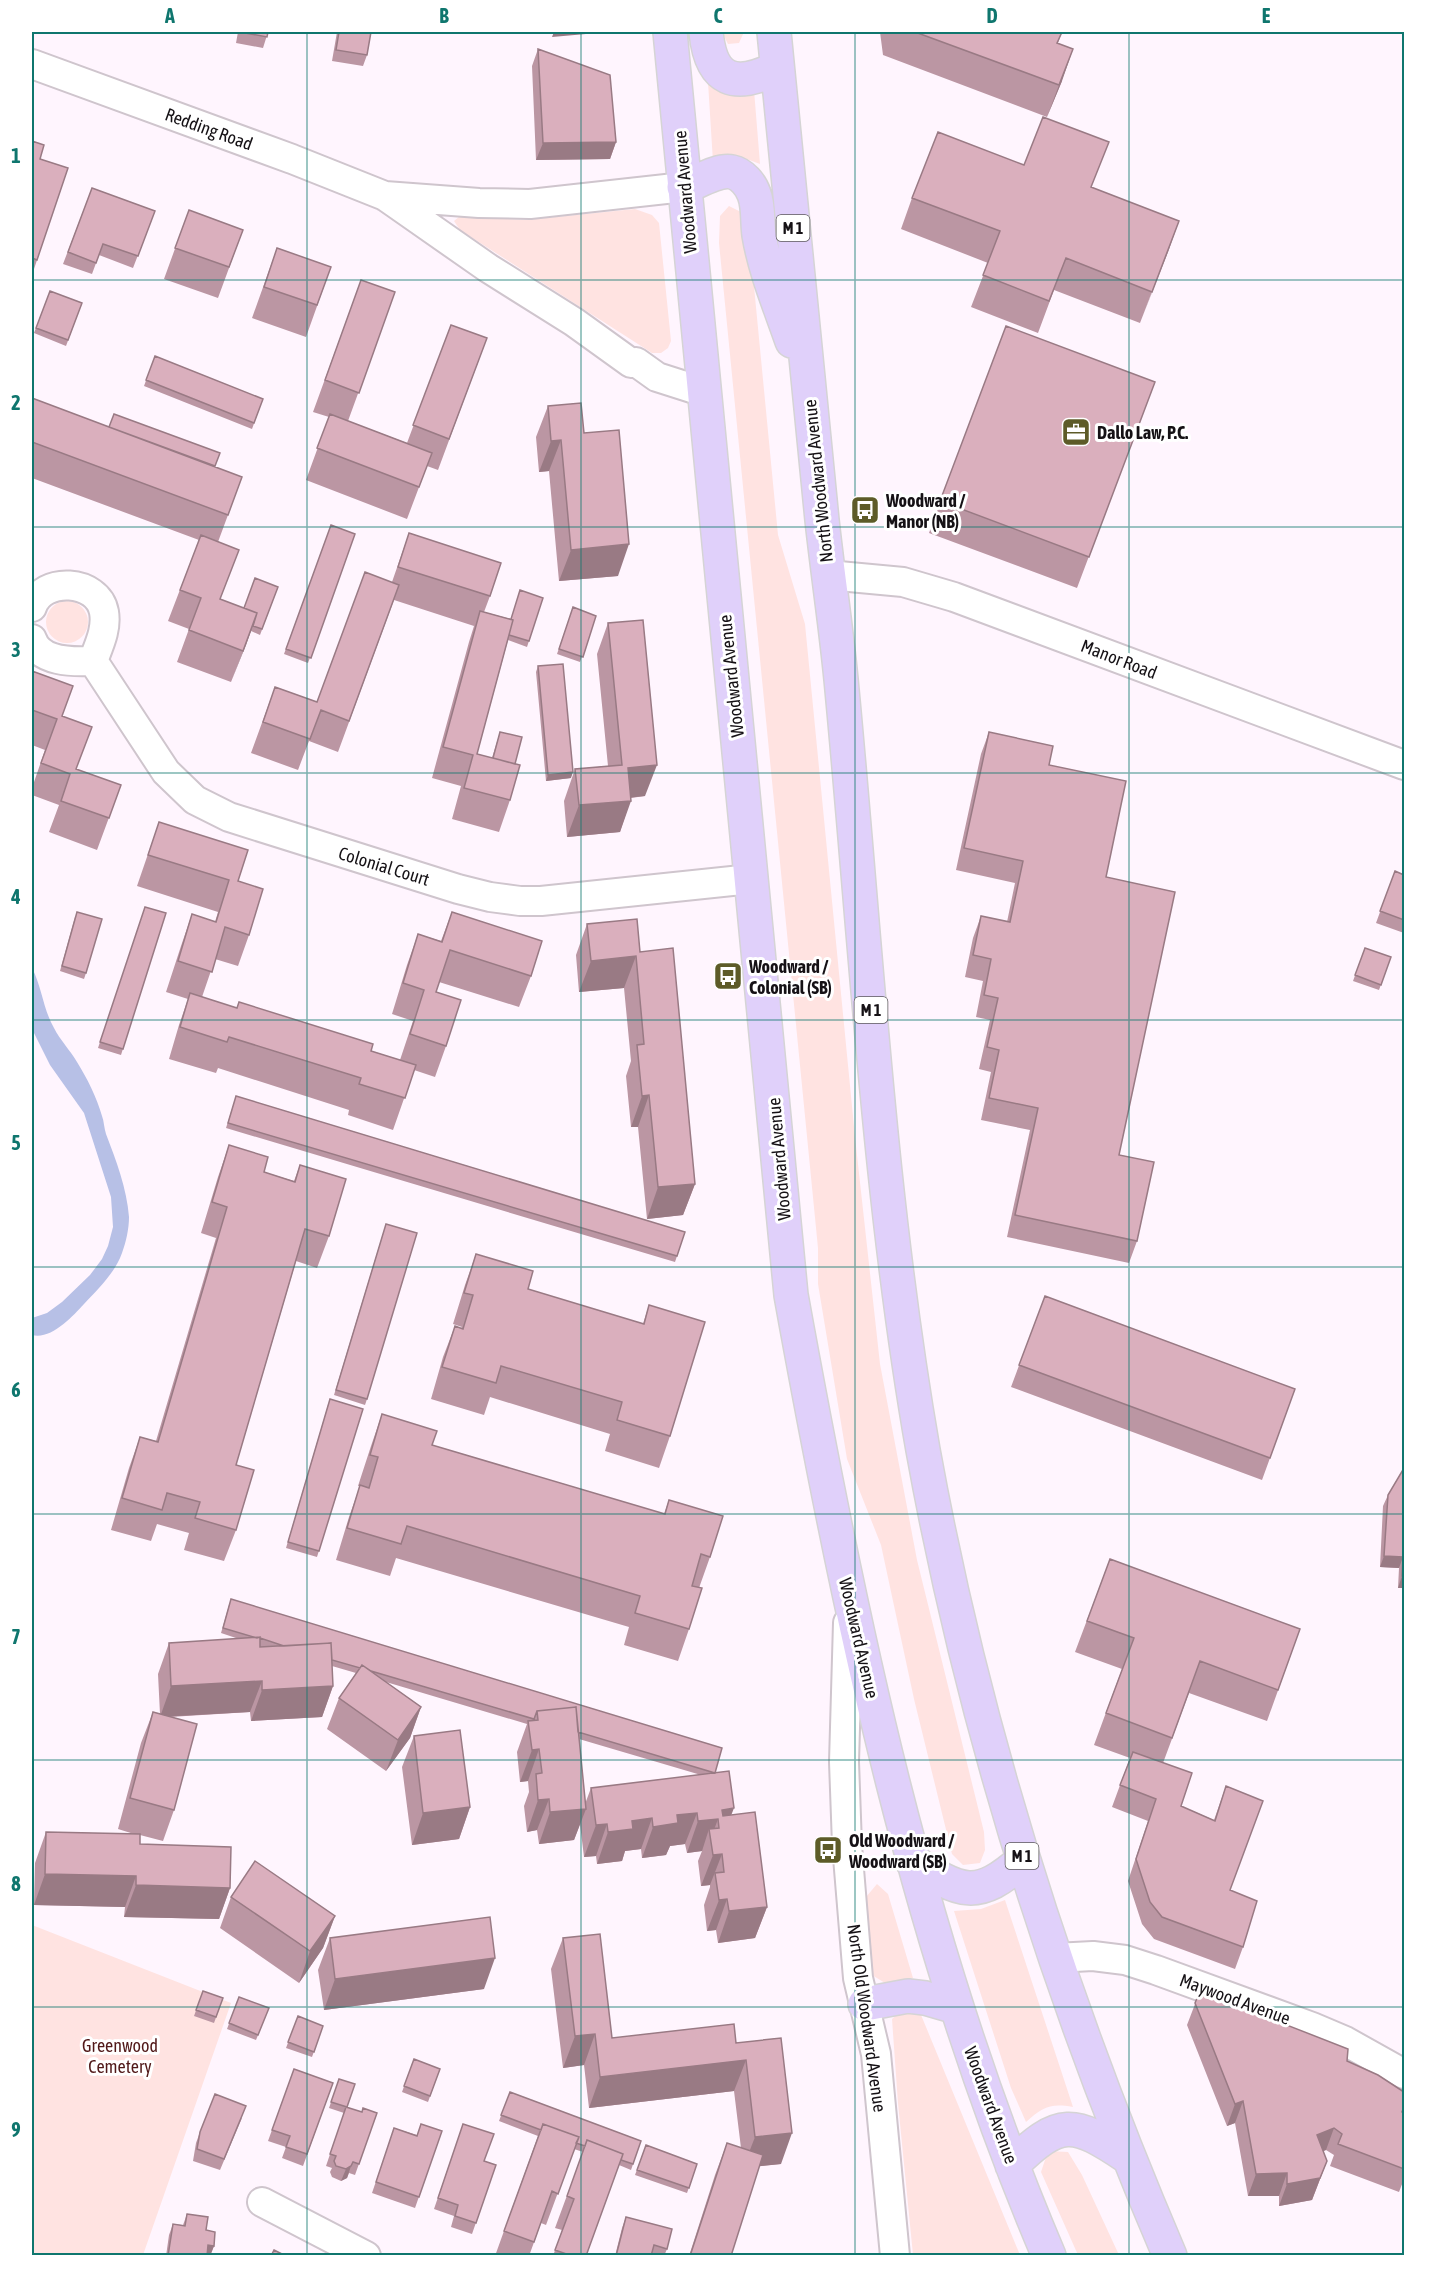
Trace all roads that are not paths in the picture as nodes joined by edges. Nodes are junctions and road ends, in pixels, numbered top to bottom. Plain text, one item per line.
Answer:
1 (670, 32) edge
2 (706, 32) edge
3 (774, 32) edge
4 (32, 64) edge
5 (777, 68) junction
6 (684, 187) junction
7 (385, 196) junction
8 (808, 387) junction
9 (704, 392) junction
10 (828, 575) junction
11 (32, 607) edge
12 (32, 639) edge
13 (93, 661) junction
14 (1404, 765) edge
15 (751, 879) junction
16 (849, 1600) junction
17 (1023, 1860) junction
18 (912, 1861) junction
19 (1055, 1958) junction
20 (865, 2004) junction
21 (956, 2007) junction
22 (1404, 2074) edge
23 (1128, 2157) junction
24 (1012, 2165) junction
25 (262, 2202) dead end
26 (366, 2256) edge
27 (895, 2256) edge
28 (1049, 2256) edge
29 (1170, 2256) edge

1 - 6 main road, Woodward Avenue
2 - 5 main road
3 - 5 main road, M 1
4 - 7 street, Redding Road
5 - 8 main road, M 1
6 - 7 street, Redding Road
6 - 8 main road
6 - 9 main road, Woodward Avenue
7 - 9 street, Redding Road
8 - 10 main road, North Woodward Avenue / M 1
9 - 15 main road, Woodward Avenue
10 - 14 street, Manor Road
10 - 17 main road, M 1
11 - 13 street
12 - 13 street
13 - 15 street, Colonial Court
15 - 16 main road, Woodward Avenue
16 - 18 main road, Woodward Avenue
16 - 20 street, North Old Woodward Avenue
17 - 18 main road
17 - 19 main road, M 1
18 - 21 main road, Woodward Avenue
19 - 22 street, Maywood Avenue
19 - 23 main road, M 1
20 - 21 main road
20 - 27 street, North Old Woodward Avenue
21 - 24 main road, Woodward Avenue
23 - 24 main road
23 - 29 main road, M 1
24 - 28 main road, Woodward Avenue
25 - 26 street

